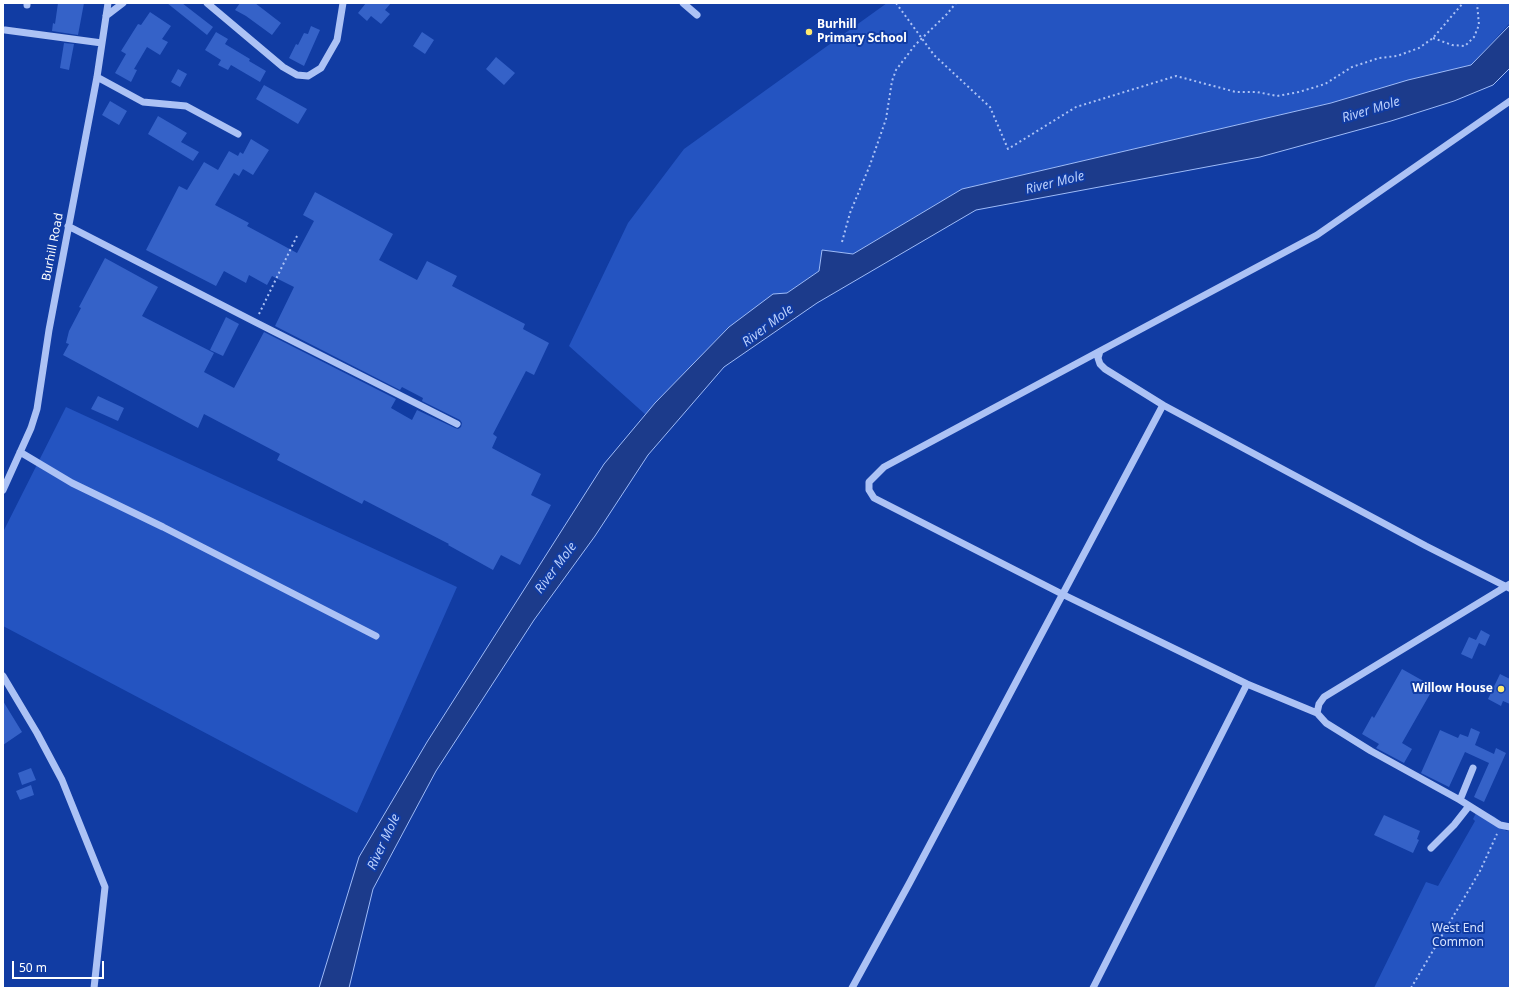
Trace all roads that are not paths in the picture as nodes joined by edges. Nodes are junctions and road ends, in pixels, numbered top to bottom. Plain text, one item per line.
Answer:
1 (108, 3) edge
2 (123, 3) edge
3 (207, 3) edge
4 (343, 3) edge
5 (683, 3) edge
6 (697, 15) dead end
7 (106, 16) junction
8 (5, 30) dead end
9 (102, 43) junction
10 (97, 77) junction
11 (1510, 101) edge
12 (238, 134) dead end
13 (68, 226) junction
14 (1100, 351) junction
15 (1163, 405) junction
16 (457, 424) dead end
17 (20, 452) junction
18 (3, 490) edge
19 (1509, 586) edge
20 (1062, 594) junction
21 (376, 636) dead end
22 (3, 676) edge
23 (1248, 684) junction
24 (1317, 713) junction
25 (1473, 768) dead end
26 (1460, 800) junction
27 (1469, 806) junction
28 (1510, 827) edge
29 (1431, 848) dead end
30 (94, 988) edge
31 (852, 988) edge
32 (1093, 988) edge

1 - 7 street, Burhill Road
2 - 7 street
3 - 4 street
5 - 6 street
7 - 9 street, Burhill Road
8 - 9 street
9 - 10 street, Burhill Road
10 - 12 street
10 - 13 street, Burhill Road
11 - 14 street
13 - 16 street
13 - 17 street, Burhill Road
14 - 15 street
14 - 20 street
15 - 19 street
15 - 20 street
17 - 18 street, Burhill Road
17 - 21 street
19 - 24 street
20 - 23 street
20 - 31 street
22 - 30 street
23 - 24 street
23 - 32 street
24 - 26 street
25 - 26 street
26 - 27 street
27 - 28 street
27 - 29 street

